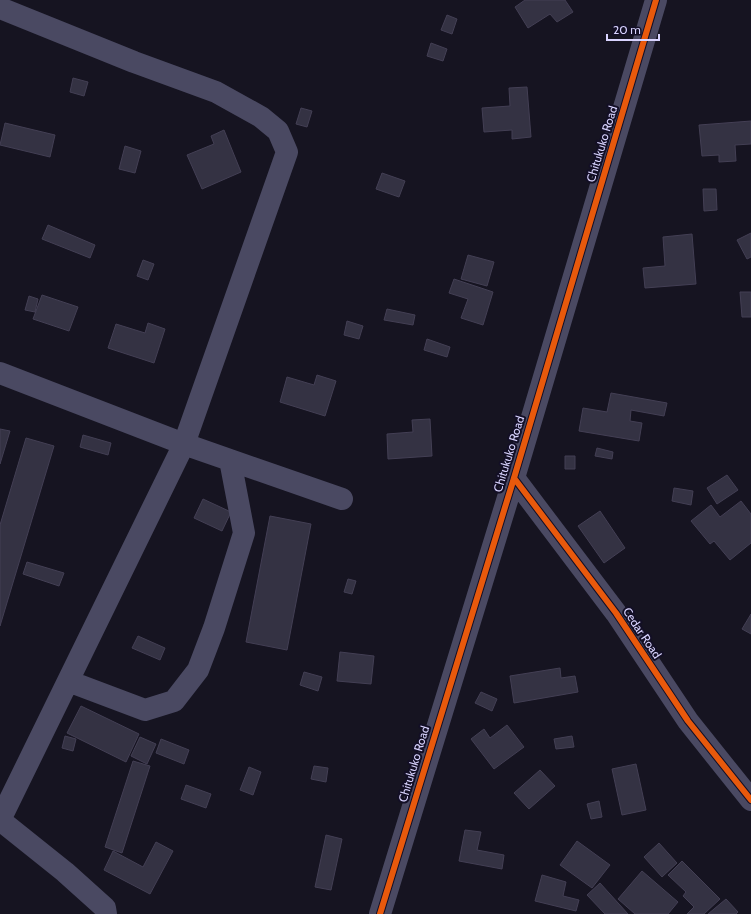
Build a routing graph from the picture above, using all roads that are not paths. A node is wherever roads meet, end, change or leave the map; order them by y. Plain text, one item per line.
1 (656, 0) edge
2 (0, 8) edge
3 (0, 373) edge
4 (184, 444) junction
5 (230, 460) junction
6 (514, 478) junction
7 (342, 499) dead end
8 (68, 681) junction
9 (751, 800) edge
10 (106, 914) edge
11 (380, 914) edge

1 - 6 street, Chitukuko Road
2 - 4 street
3 - 4 street
4 - 5 street
4 - 8 street
5 - 7 street
5 - 8 street
6 - 9 street, Cedar Road
6 - 11 street, Chitukuko Road
8 - 10 street

